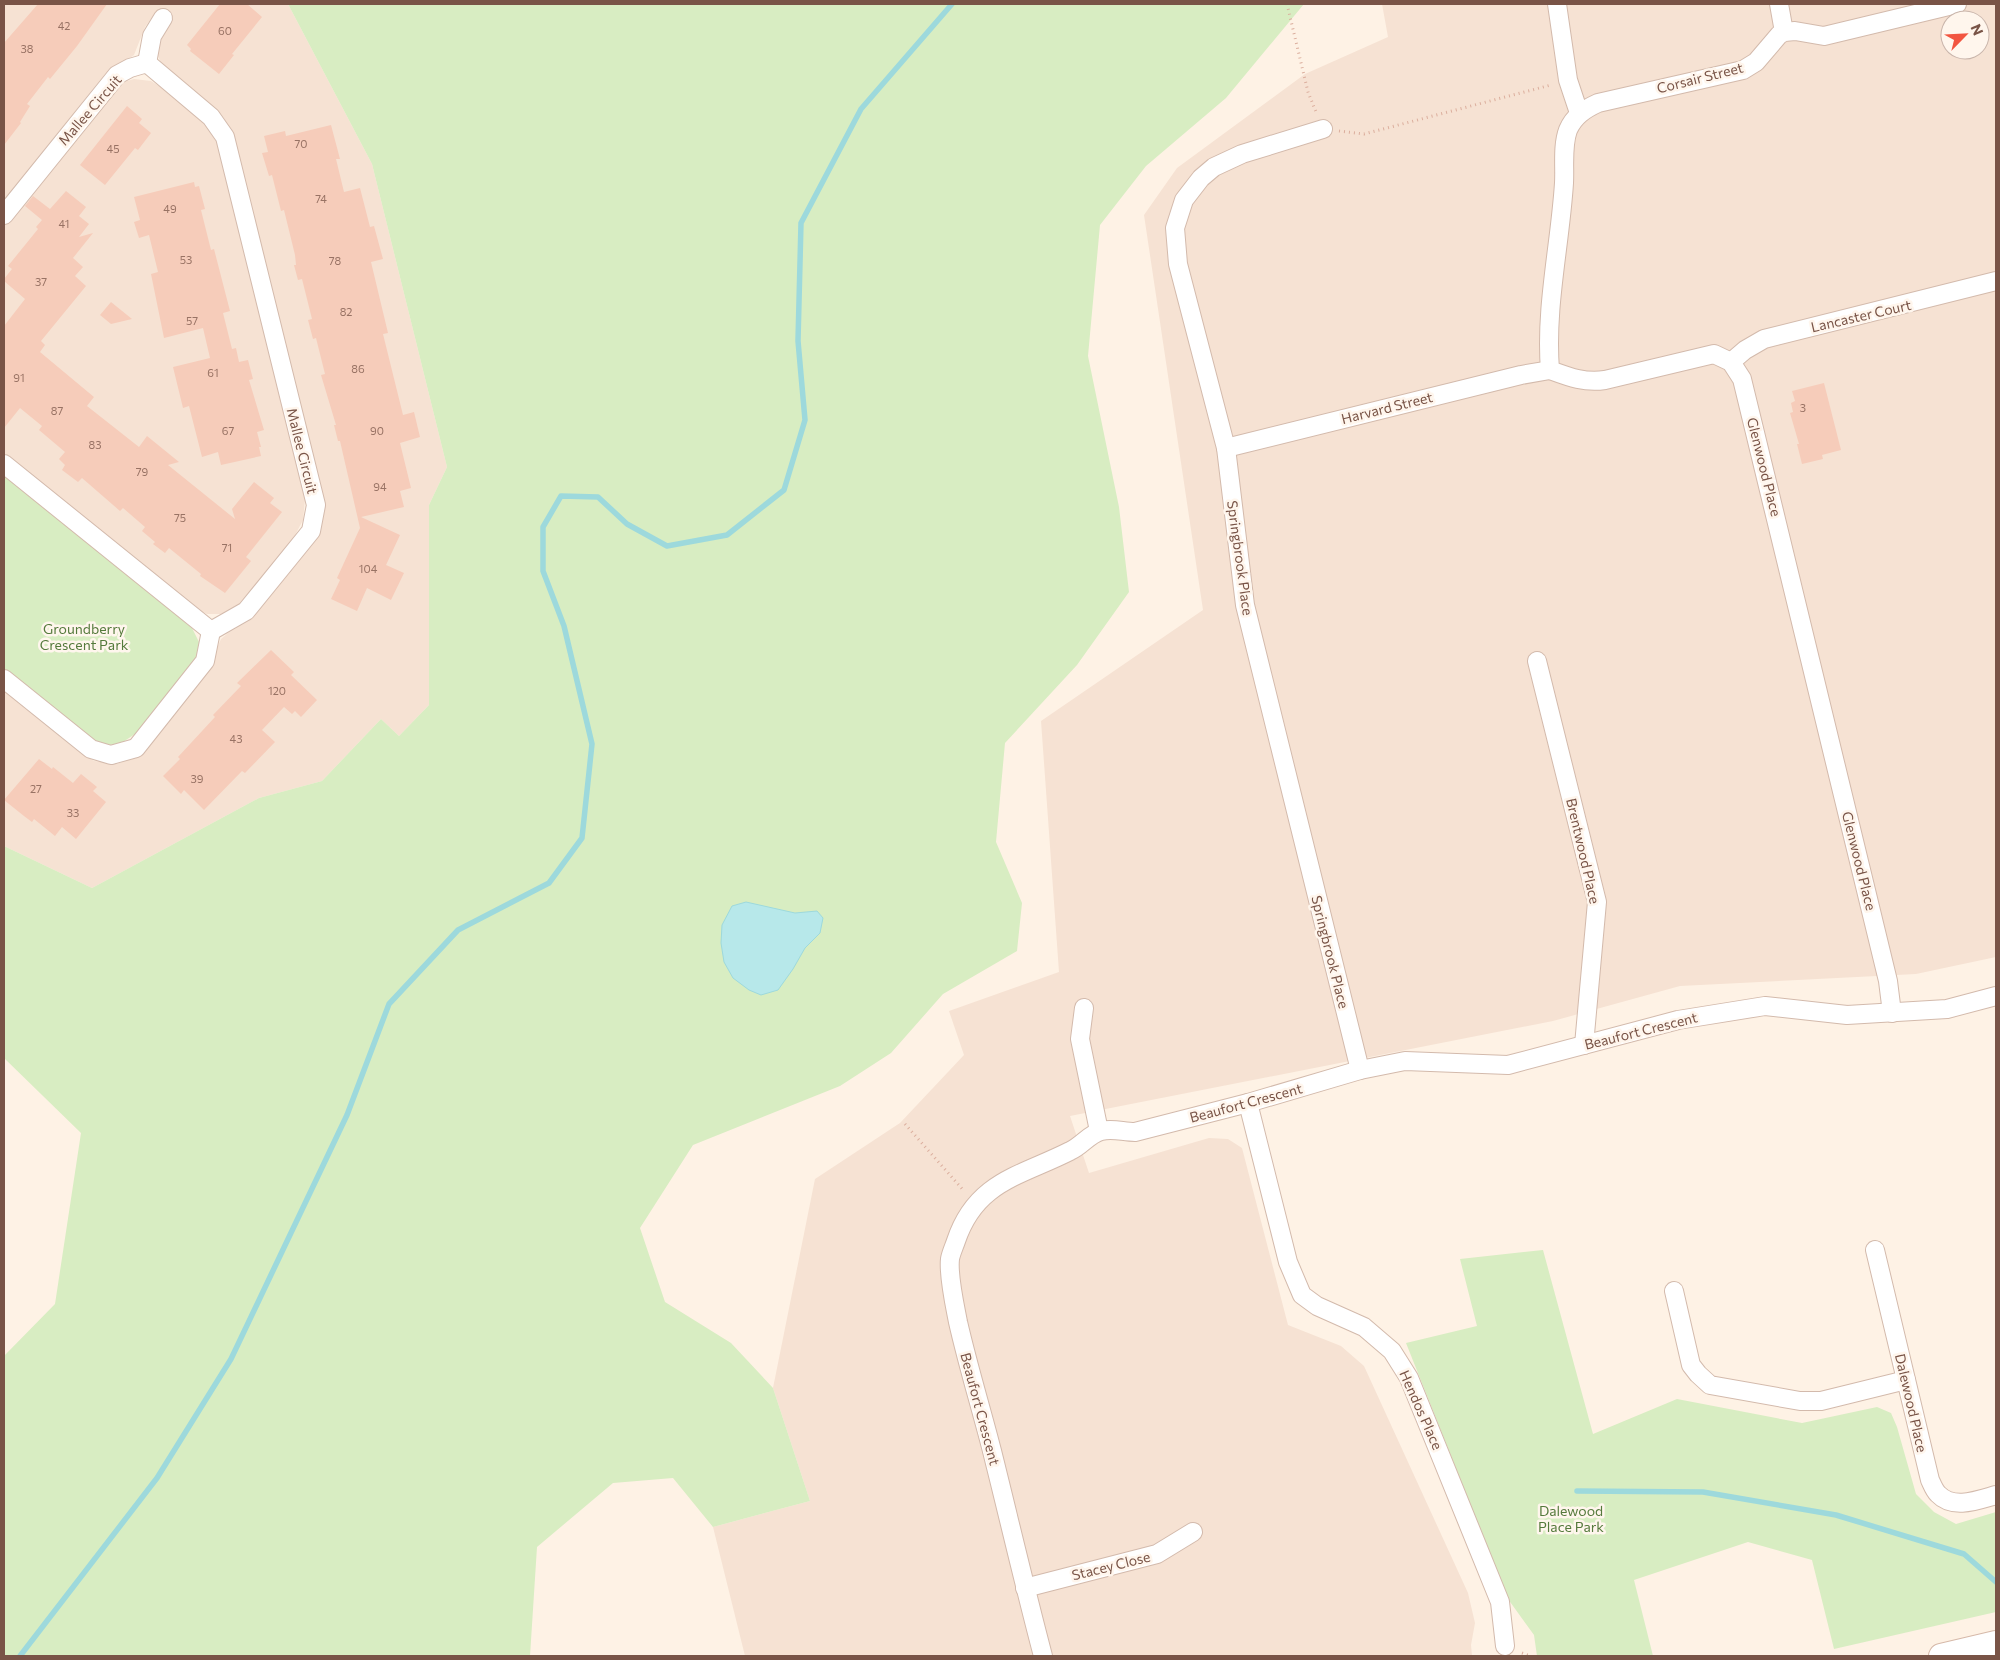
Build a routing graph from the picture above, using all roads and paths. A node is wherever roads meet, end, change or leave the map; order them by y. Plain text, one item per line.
1 (1287, 4) edge
2 (1557, 4) edge
3 (1779, 4) edge
4 (1957, 4) edge
5 (163, 18) dead end
6 (1784, 32) junction
7 (147, 63) junction
8 (1568, 80) junction
9 (1579, 113) junction
10 (1323, 128) junction
11 (4, 215) edge
12 (1996, 281) edge
13 (1731, 362) junction
14 (1550, 370) junction
15 (1226, 448) junction
16 (4, 464) edge
17 (211, 631) junction
18 (1537, 660) dead end
19 (4, 679) edge
20 (1996, 996) edge
21 (1084, 1008) dead end
22 (1892, 1013) junction
23 (1584, 1045) junction
24 (1360, 1070) junction
25 (1248, 1103) junction
26 (905, 1124) dead end
27 (1099, 1131) junction
28 (964, 1191) dead end
29 (1875, 1250) dead end
30 (1674, 1291) dead end
31 (1906, 1380) junction
32 (1996, 1495) edge
33 (1193, 1532) dead end
34 (1025, 1588) junction
35 (1996, 1643) edge
36 (1505, 1646) dead end
37 (1043, 1656) edge
38 (1941, 1656) edge

1 - 10 path
2 - 8 street
3 - 6 street
4 - 6 street
5 - 7 street
6 - 9 street, Corsair Street
7 - 11 street, Mallee Circuit
7 - 17 street, Mallee Circuit
8 - 9 street
8 - 10 path
9 - 14 street
10 - 15 street, Springbrook Place
12 - 13 street, Lancaster Court
13 - 14 street
13 - 22 street, Glenwood Place
14 - 15 street, Harvard Street
15 - 24 street, Springbrook Place
16 - 17 street
17 - 19 street
18 - 23 street, Brentwood Place
20 - 22 street, Beaufort Crescent
21 - 27 street
22 - 23 street, Beaufort Crescent
23 - 24 street, Beaufort Crescent
24 - 25 street, Beaufort Crescent
25 - 27 street, Beaufort Crescent
25 - 36 street, Hendos Place
26 - 28 path
27 - 34 street, Beaufort Crescent
29 - 31 street, Dalewood Place
30 - 31 street
31 - 32 street, Dalewood Place
33 - 34 street, Stacey Close
34 - 37 street, Beaufort Crescent
35 - 38 street

